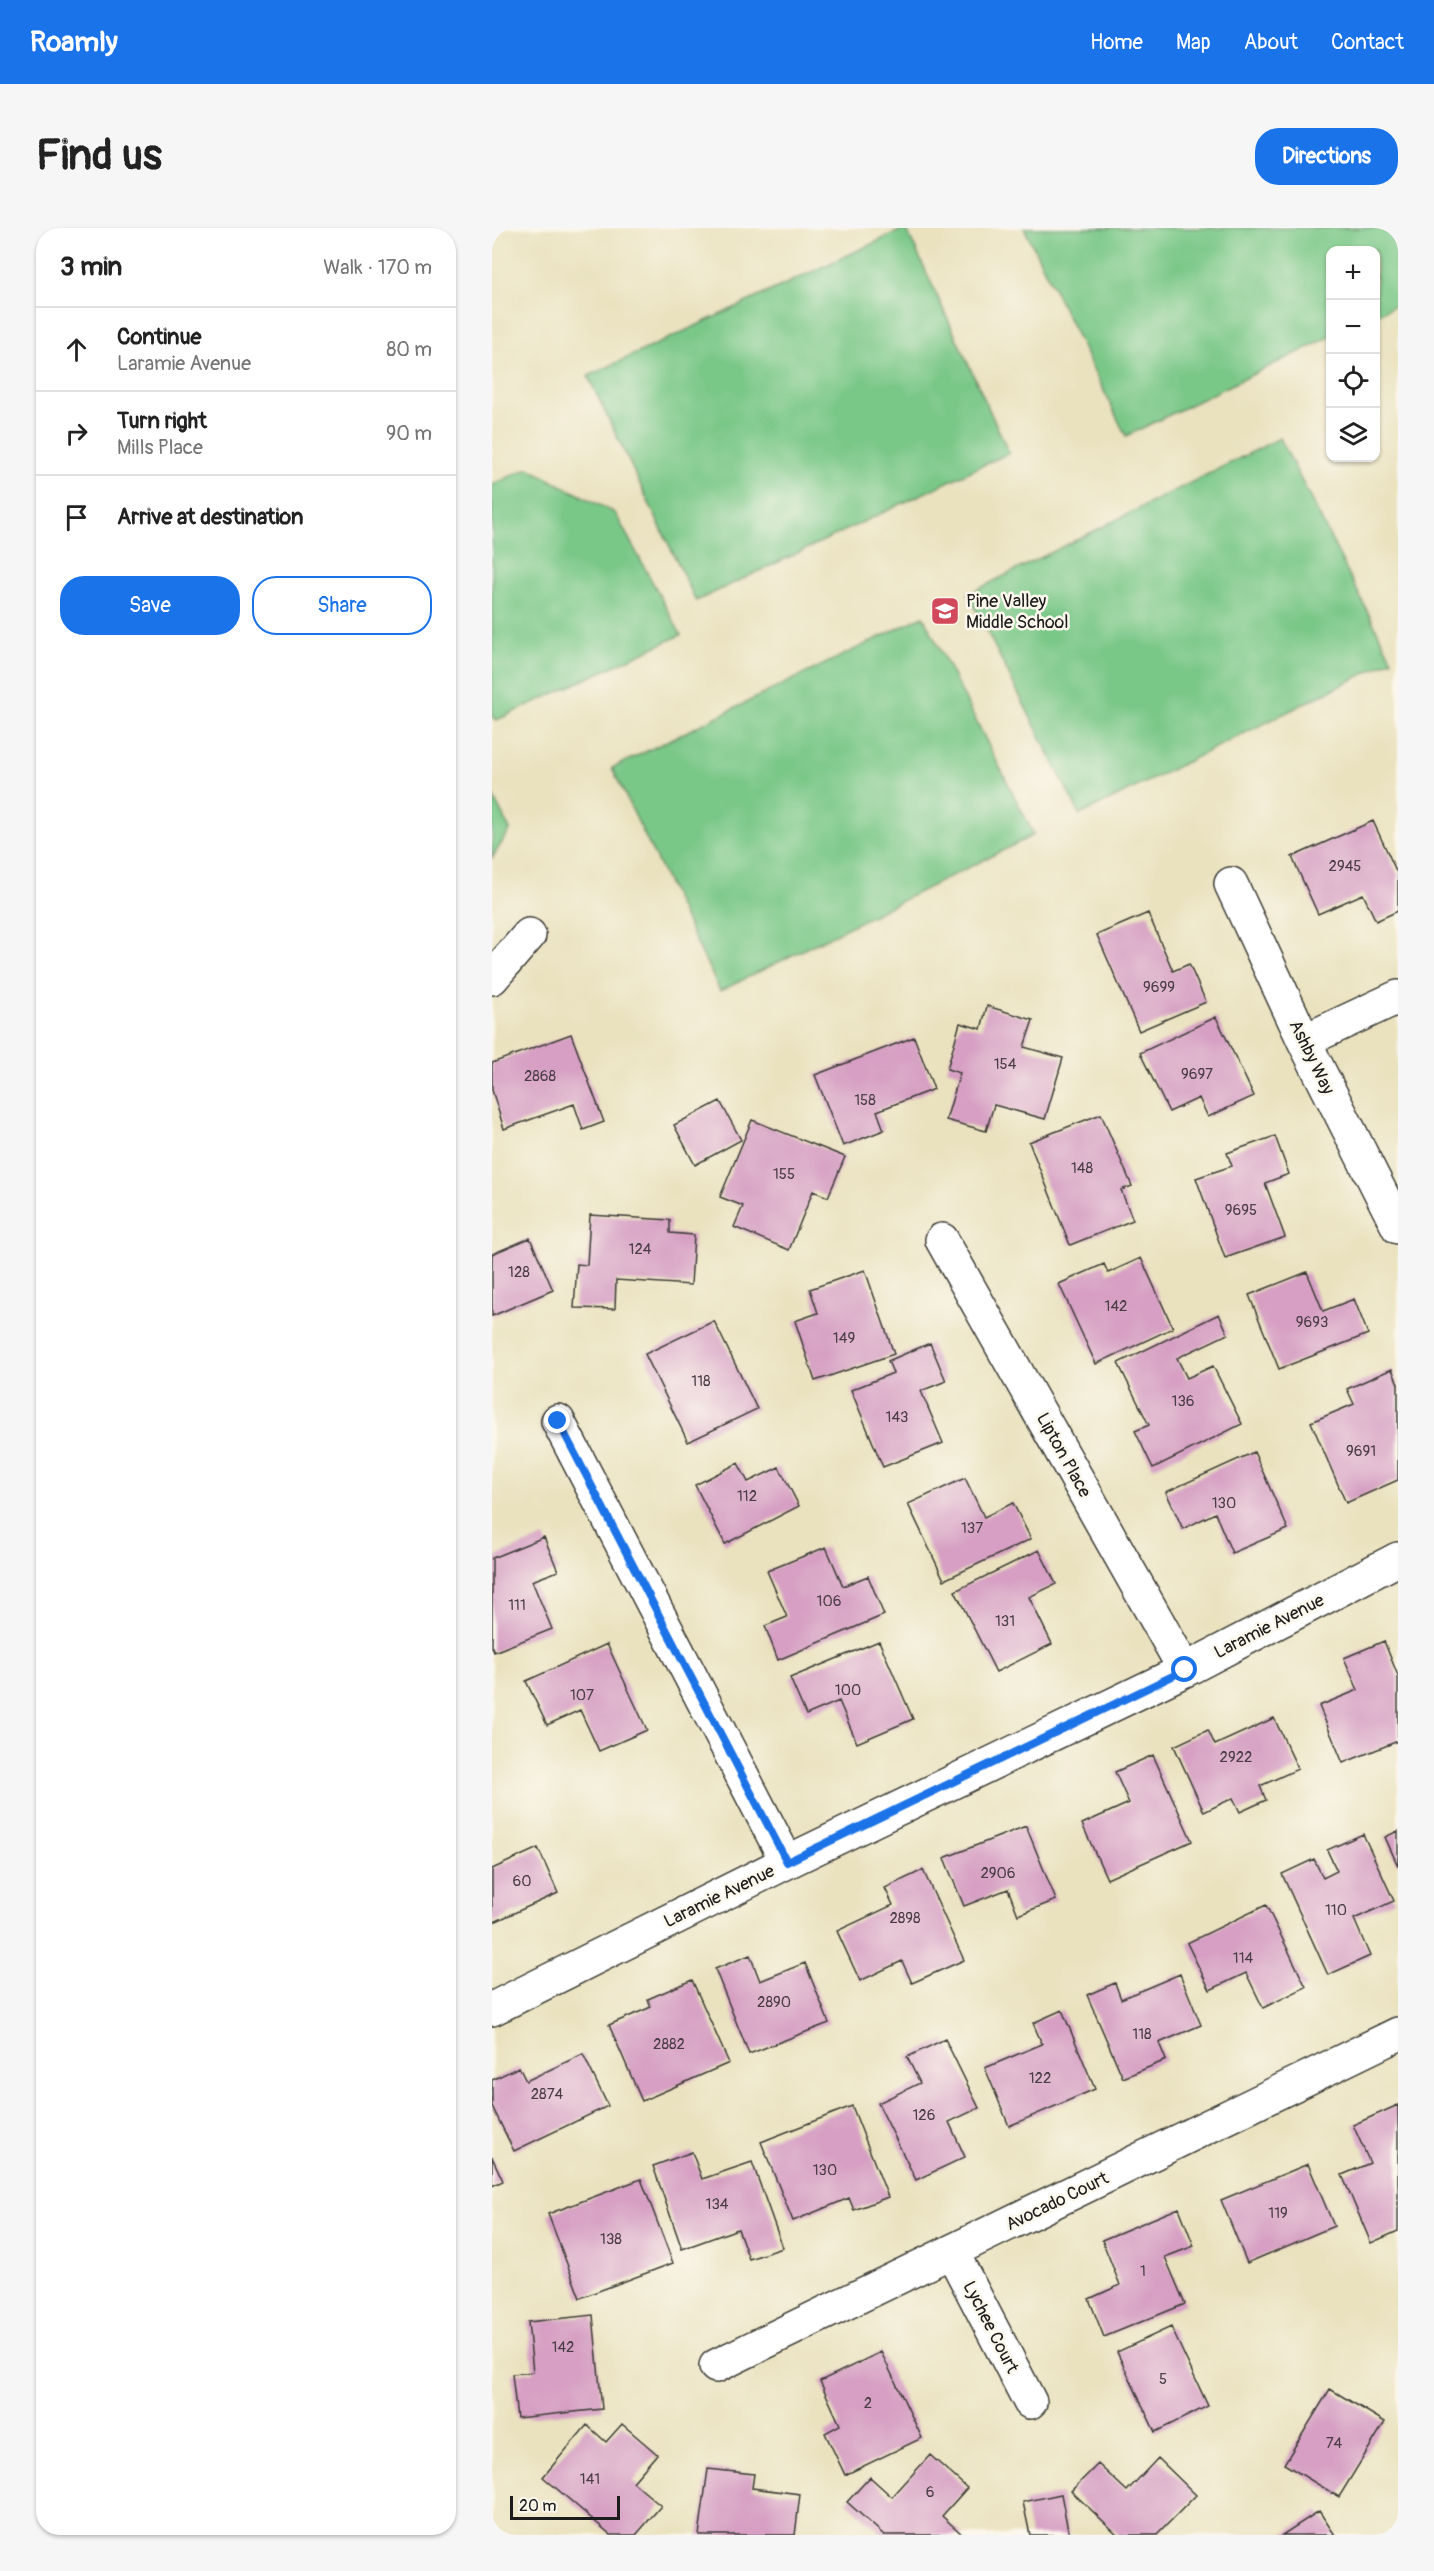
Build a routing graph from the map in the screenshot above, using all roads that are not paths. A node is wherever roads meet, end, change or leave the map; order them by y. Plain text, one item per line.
1 (1232, 884) dead end
2 (529, 935) dead end
3 (492, 978) edge
4 (1398, 997) edge
5 (1304, 1041) junction
6 (1398, 1227) edge
7 (942, 1240) dead end
8 (558, 1421) dead end
9 (1398, 1559) edge
10 (1185, 1670) junction
11 (787, 1862) junction
12 (492, 2009) edge
13 (1398, 2034) edge
14 (952, 2252) junction
15 (716, 2366) dead end
16 (1030, 2402) dead end

1 - 5 street, Ashby Way
2 - 3 street
4 - 5 street
5 - 6 street, Ashby Way
7 - 10 street, Lipton Place
8 - 11 street
9 - 10 street, Laramie Avenue
10 - 11 street, Laramie Avenue
11 - 12 street, Laramie Avenue
13 - 14 street, Avocado Court
14 - 15 street, Avocado Court
14 - 16 street, Lychee Court

